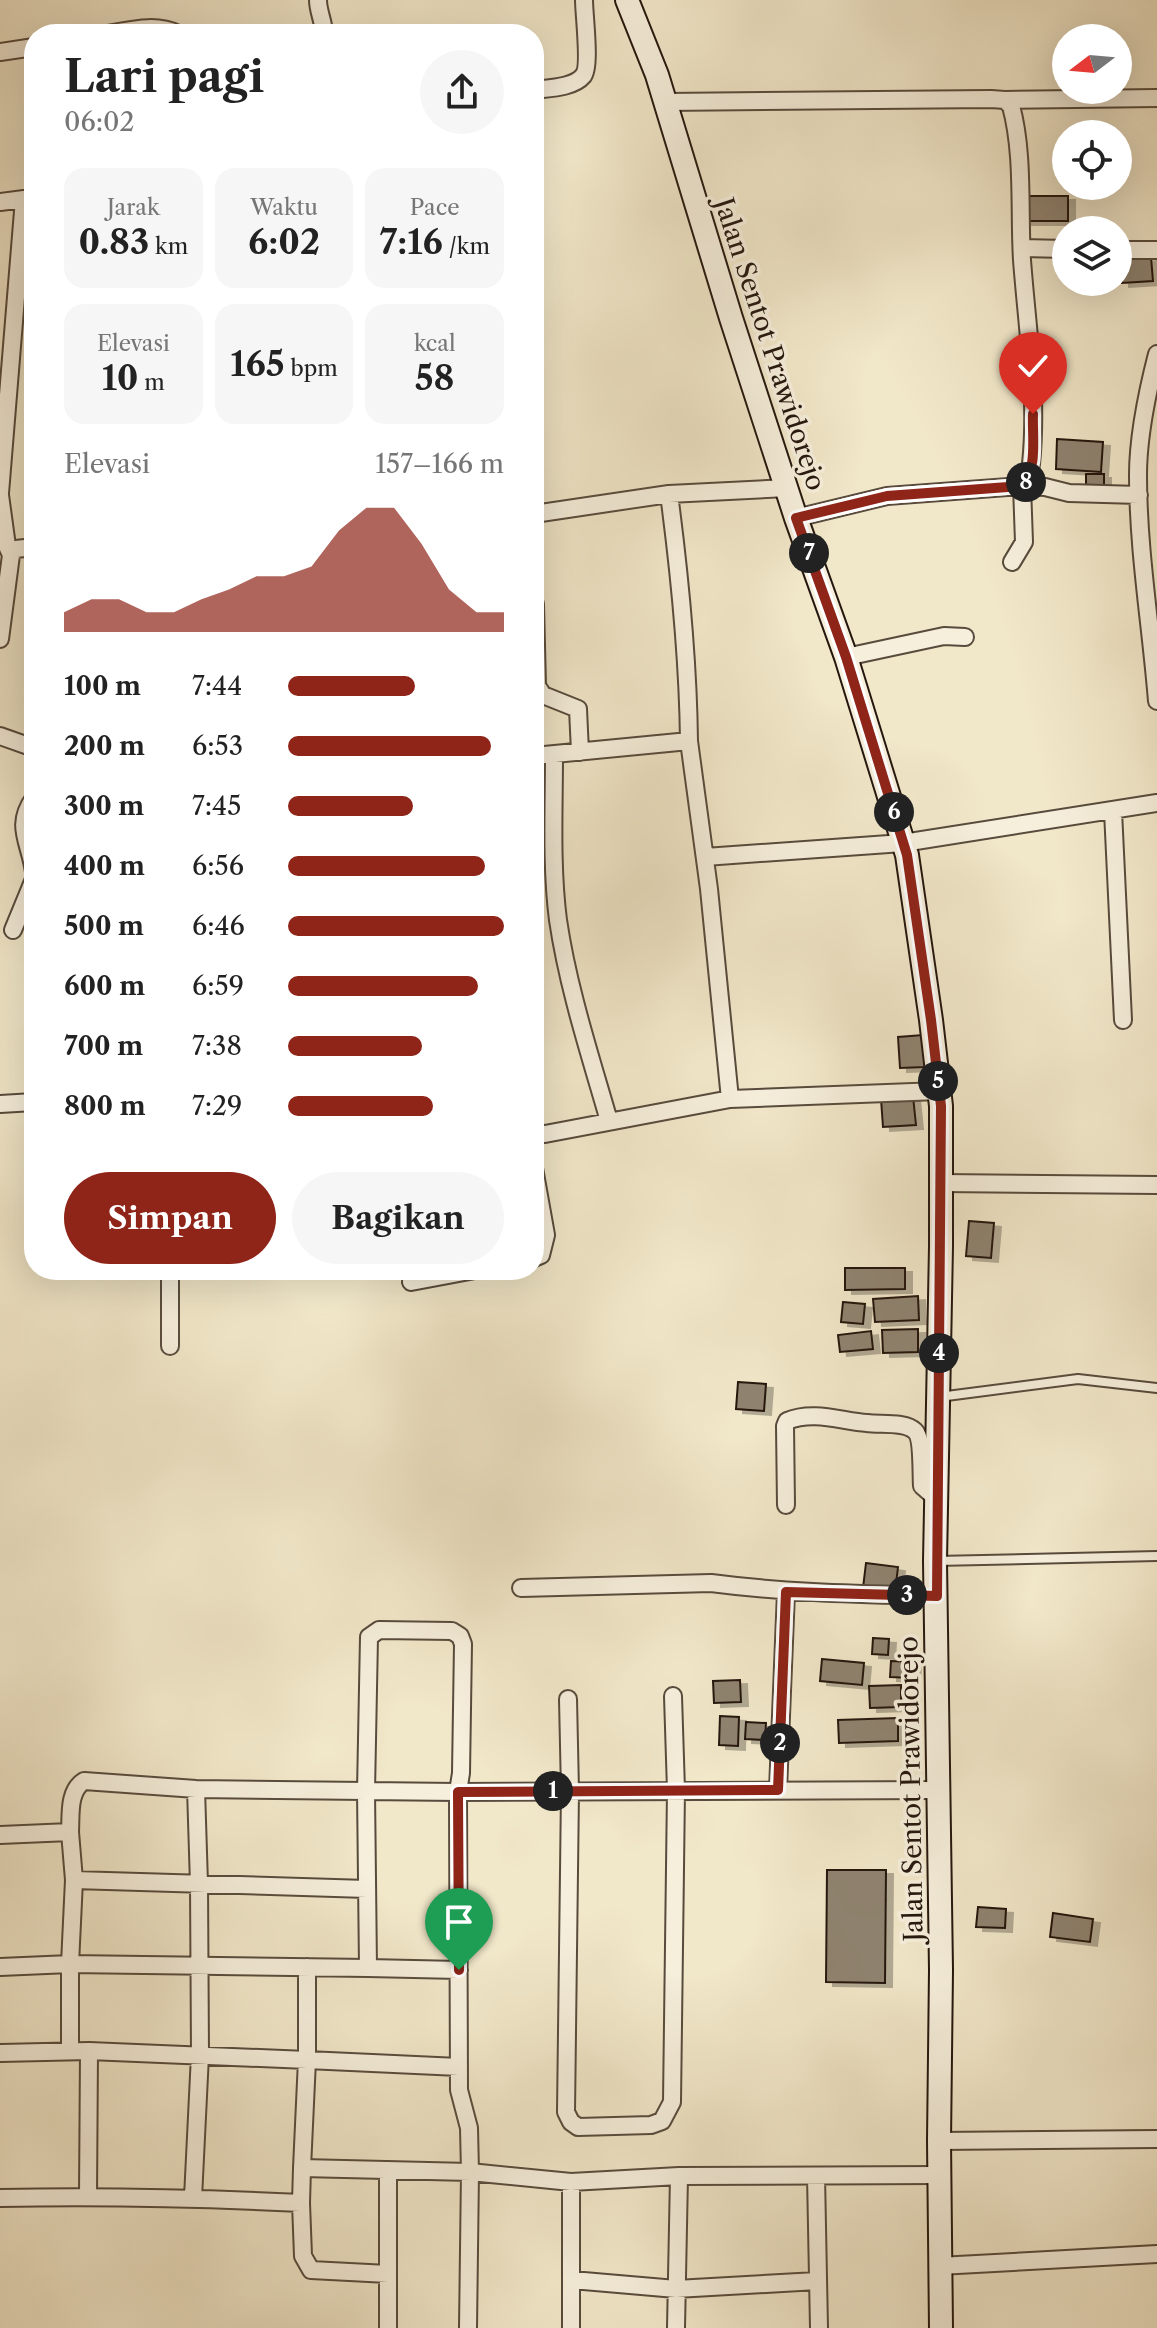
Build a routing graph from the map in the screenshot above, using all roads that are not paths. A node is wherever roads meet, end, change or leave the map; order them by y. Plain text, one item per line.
1 (318, 0) edge
2 (584, 0) edge
3 (627, 0) edge
4 (324, 24) edge
5 (24, 48) edge
6 (0, 52) edge
7 (544, 88) edge
8 (1157, 98) edge
9 (1005, 100) junction
10 (665, 102) junction
11 (24, 199) edge
12 (0, 202) edge
13 (1022, 248) junction
14 (1052, 249) edge
15 (1132, 250) edge
16 (1157, 250) edge
17 (24, 277) edge
18 (1157, 354) edge
19 (1022, 486) junction
20 (787, 488) junction
21 (0, 494) edge
22 (669, 494) junction
23 (1139, 495) junction
24 (544, 513) edge
25 (796, 518) junction
26 (24, 548) edge
27 (11, 555) junction
28 (1012, 562) dead end
29 (965, 637) dead end
30 (0, 639) edge
31 (846, 657) junction
32 (544, 695) edge
33 (1157, 701) edge
34 (0, 736) edge
35 (689, 741) junction
36 (24, 744) edge
37 (580, 752) junction
38 (554, 755) junction
39 (544, 756) edge
40 (1157, 803) edge
41 (1113, 811) junction
42 (903, 843) junction
43 (705, 857) junction
44 (24, 903) edge
45 (13, 930) dead end
46 (1123, 1020) dead end
47 (939, 1091) junction
48 (730, 1099) junction
49 (24, 1103) edge
50 (0, 1104) edge
51 (609, 1121) junction
52 (544, 1134) edge
53 (941, 1183) junction
54 (1157, 1185) edge
55 (170, 1280) edge
56 (422, 1280) edge
57 (411, 1282) dead end
58 (170, 1346) dead end
59 (1157, 1388) edge
60 (938, 1397) junction
61 (937, 1499) junction
62 (786, 1505) dead end
63 (1157, 1556) edge
64 (935, 1561) junction
65 (521, 1588) dead end
66 (786, 1592) junction
67 (937, 1596) junction
68 (673, 1696) dead end
69 (568, 1699) dead end
70 (196, 1789) junction
71 (676, 1790) junction
72 (778, 1790) junction
73 (939, 1790) junction
74 (366, 1791) junction
75 (570, 1791) junction
76 (458, 1792) junction
77 (70, 1832) junction
78 (0, 1835) edge
79 (74, 1880) junction
80 (199, 1884) junction
81 (367, 1889) junction
82 (70, 1964) junction
83 (200, 1965) junction
84 (0, 1967) edge
85 (307, 1967) junction
86 (368, 1968) junction
87 (459, 1970) junction
88 (70, 2051) junction
89 (89, 2051) junction
90 (0, 2053) edge
91 (200, 2055) junction
92 (307, 2060) junction
93 (459, 2067) junction
94 (1156, 2139) edge
95 (939, 2141) junction
96 (302, 2168) junction
97 (388, 2170) junction
98 (470, 2172) junction
99 (939, 2175) junction
100 (679, 2176) junction
101 (816, 2176) junction
102 (571, 2182) junction
103 (88, 2196) junction
104 (0, 2198) edge
105 (193, 2198) junction
106 (301, 2203) junction
107 (1157, 2254) edge
108 (939, 2266) junction
109 (388, 2274) junction
110 (572, 2280) junction
111 (817, 2281) junction
112 (676, 2289) junction
113 (388, 2328) edge
114 (468, 2328) edge
115 (571, 2328) edge
116 (676, 2328) edge
117 (819, 2328) edge
118 (941, 2328) edge

1 - 4 street
2 - 7 street
3 - 10 main road, Jalan Sentot Prawidorejo
5 - 6 street
8 - 9 street
9 - 10 street
9 - 13 street
10 - 20 main road, Jalan Sentot Prawidorejo
11 - 12 street
13 - 14 street
13 - 19 street
15 - 16 street
17 - 21 street
18 - 23 street
19 - 23 street
19 - 25 street
19 - 28 street
20 - 22 street
20 - 25 main road, Jalan Sentot Prawidorejo
21 - 27 street
22 - 24 street
22 - 35 street
23 - 33 street
25 - 31 main road, Jalan Sentot Prawidorejo
26 - 27 street
27 - 30 street
29 - 31 street
31 - 42 main road, Jalan Sentot Prawidorejo
32 - 37 street
34 - 36 street
35 - 37 street
35 - 43 street
37 - 38 street
38 - 39 street
38 - 51 street
40 - 41 street
41 - 42 street
41 - 46 street
42 - 43 street
42 - 47 main road, Jalan Sentot Prawidorejo
43 - 48 street
44 - 45 street
47 - 48 street
47 - 53 main road, Jalan Sentot Prawidorejo
48 - 51 street
49 - 50 street
51 - 52 street
53 - 54 street
53 - 60 main road, Jalan Sentot Prawidorejo
55 - 58 street
56 - 57 street
59 - 60 lane
60 - 61 main road, Jalan Sentot Prawidorejo
61 - 62 street
61 - 64 main road, Jalan Sentot Prawidorejo
63 - 64 lane
64 - 67 main road, Jalan Sentot Prawidorejo
65 - 66 street
66 - 67 street
66 - 72 street
67 - 73 main road, Jalan Sentot Prawidorejo
68 - 71 street
69 - 75 street
70 - 74 street
70 - 77 street
70 - 80 street
71 - 72 street
71 - 75 street
71 - 75 street
72 - 73 street
73 - 95 main road, Jalan Sentot Prawidorejo
74 - 76 street
74 - 76 street
74 - 81 street
75 - 76 street
76 - 87 street
77 - 78 street
77 - 79 street
79 - 80 street
79 - 82 street
80 - 81 street
80 - 83 street
81 - 86 street
82 - 83 street
82 - 84 street
82 - 88 street
83 - 85 street
83 - 91 street
85 - 86 street
85 - 92 street
86 - 87 street
87 - 93 street
88 - 89 street
88 - 90 street
89 - 91 street
89 - 103 street
91 - 92 street
91 - 105 street
92 - 93 street
92 - 96 street
93 - 98 street
94 - 95 street
95 - 99 main road, Jalan Sentot Prawidorejo
96 - 97 street
96 - 106 street
97 - 98 street
97 - 109 street
98 - 102 street
98 - 114 street
99 - 101 street
99 - 108 main road, Jalan Sentot Prawidorejo
100 - 101 street
100 - 102 street
100 - 112 street
101 - 111 street
102 - 110 street
103 - 104 street
103 - 105 street
105 - 106 street
106 - 109 street
107 - 108 street
108 - 118 main road, Jalan Sentot Prawidorejo
109 - 113 street
110 - 112 street
110 - 115 street
111 - 112 street
111 - 117 street
112 - 116 street

